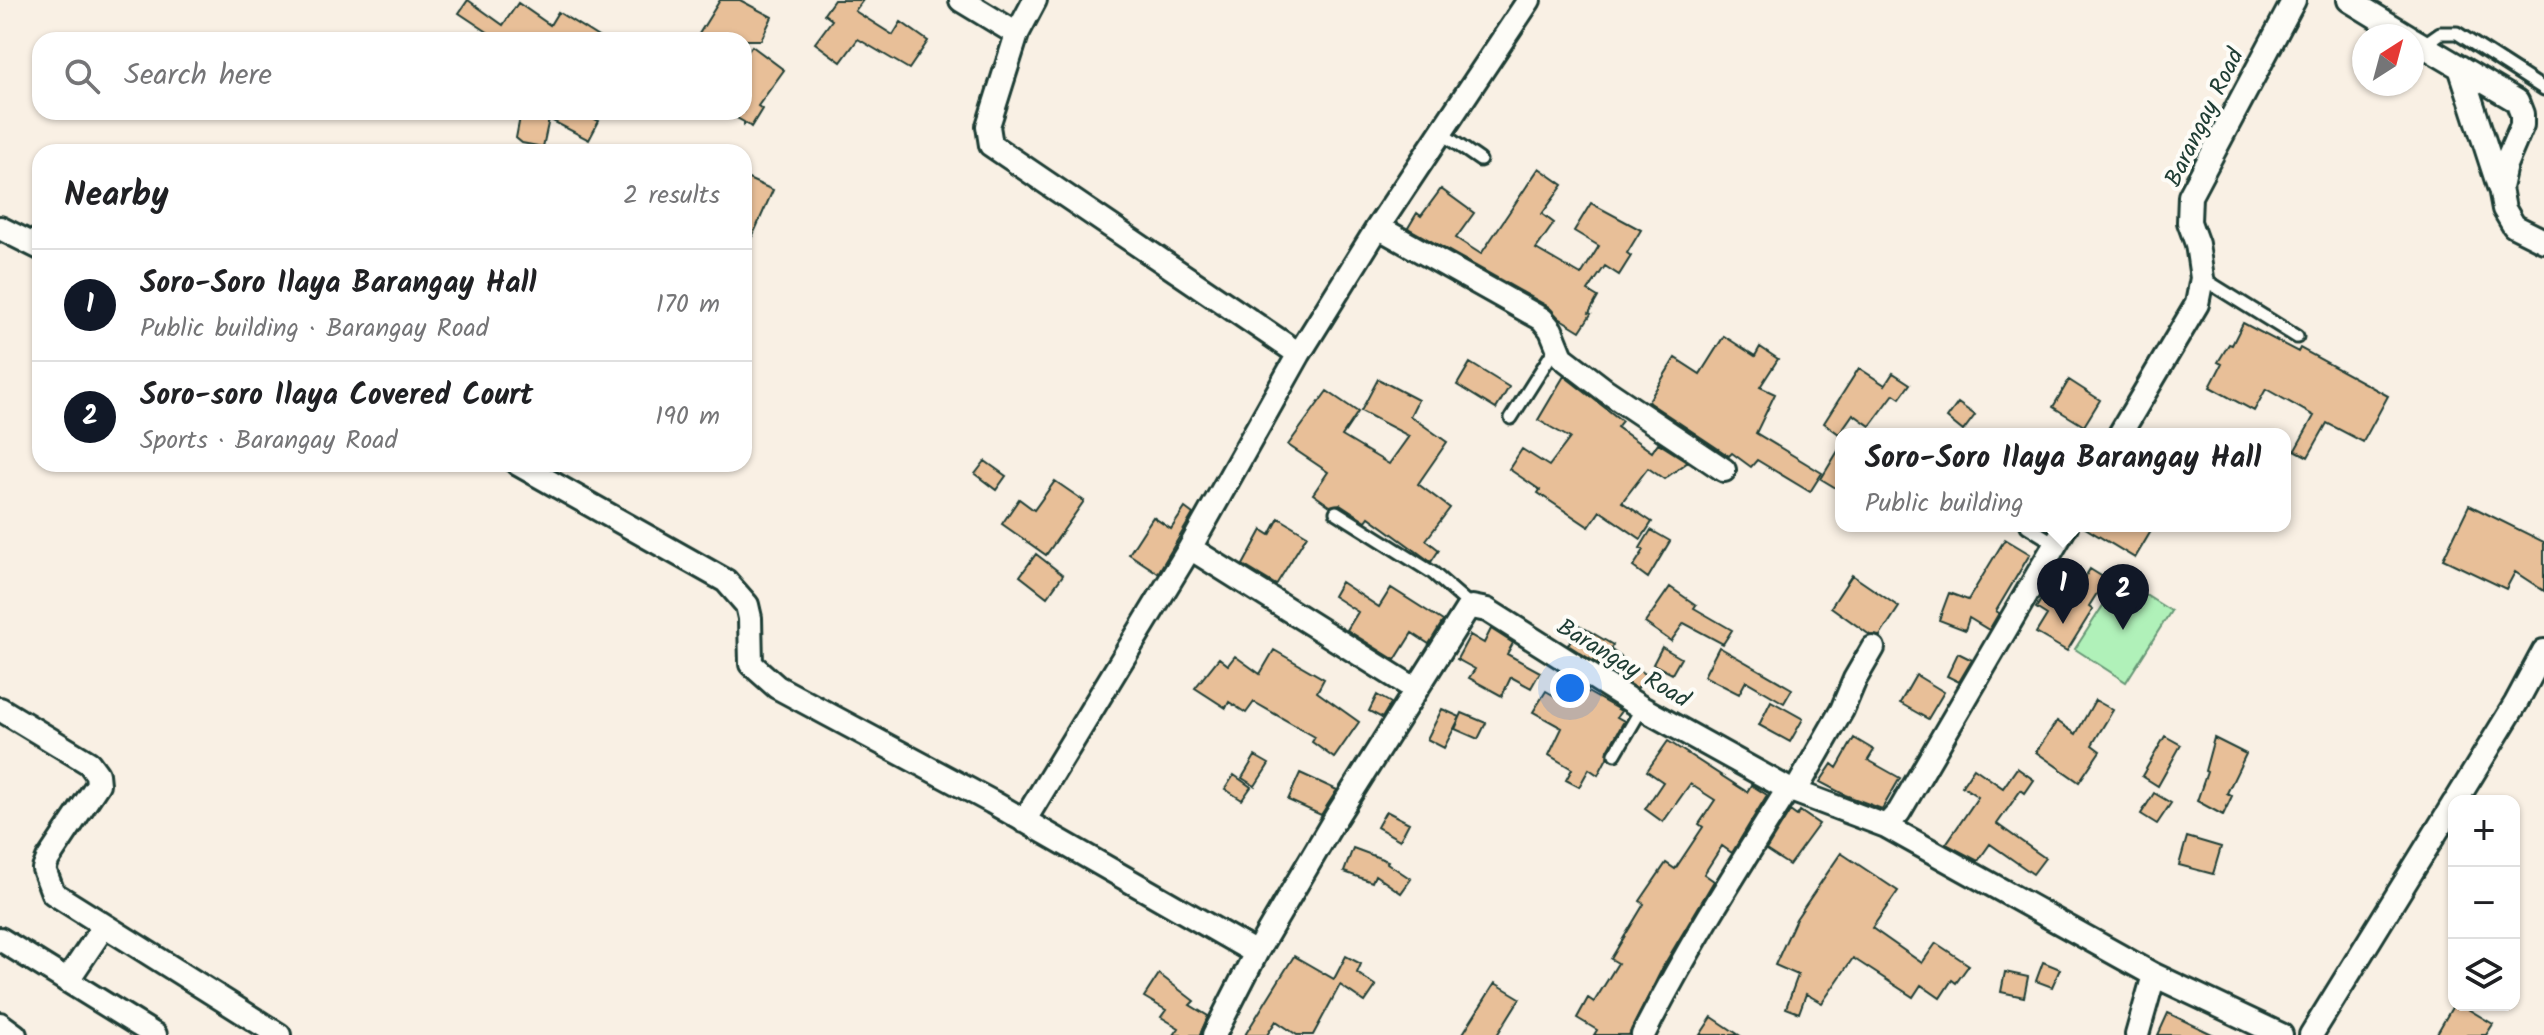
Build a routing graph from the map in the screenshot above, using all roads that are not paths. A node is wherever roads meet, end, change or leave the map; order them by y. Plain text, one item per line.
1 (961, 0) edge
2 (1035, 0) edge
3 (1529, 0) edge
4 (2294, 0) edge
5 (2349, 0) edge
6 (2388, 24) edge
7 (1017, 34) junction
8 (2424, 37) edge
9 (2424, 46) edge
10 (2460, 67) junction
11 (2544, 89) edge
12 (1441, 133) junction
13 (1480, 160) dead end
14 (2500, 188) junction
15 (1378, 227) junction
16 (0, 228) edge
17 (2544, 241) edge
18 (32, 244) edge
19 (2202, 278) junction
20 (2297, 337) dead end
21 (1556, 347) junction
22 (1299, 354) junction
23 (1511, 418) dead end
24 (2124, 428) edge
25 (1724, 470) dead end
26 (532, 472) edge
27 (1336, 512) dead end
28 (2061, 535) edge
29 (1190, 548) junction
30 (1472, 607) junction
31 (1873, 648) dead end
32 (2544, 651) edge
33 (1415, 689) junction
34 (1642, 708) junction
35 (0, 710) edge
36 (1615, 754) dead end
37 (1792, 790) junction
38 (2459, 795) edge
39 (2448, 813) edge
40 (1024, 821) junction
41 (1886, 826) junction
42 (104, 926) junction
43 (0, 939) edge
44 (1256, 953) junction
45 (2154, 975) junction
46 (67, 981) junction
47 (0, 1024) edge
48 (15, 1035) edge
49 (155, 1035) edge
50 (279, 1035) edge
51 (1214, 1035) edge
52 (1643, 1035) edge
53 (2137, 1035) edge
54 (2281, 1035) edge
55 (2311, 1035) edge

1 - 7 street
2 - 7 street
3 - 12 street
4 - 19 street, Barangay Road
5 - 6 street
7 - 22 street
8 - 11 lane
9 - 10 street
10 - 14 street
10 - 14 street
12 - 13 lane
12 - 15 street
14 - 17 street
15 - 21 street
15 - 22 street
16 - 18 street
19 - 20 lane
19 - 24 street, Barangay Road
21 - 23 lane
21 - 25 street
22 - 29 street
26 - 40 street
27 - 30 lane
28 - 41 street
29 - 33 street
29 - 40 street
30 - 33 street
30 - 34 street, Barangay Road
31 - 37 street
32 - 38 street
33 - 44 street
34 - 36 lane
34 - 37 street, Barangay Road
35 - 42 street
37 - 41 street, Barangay Road
37 - 52 street
39 - 55 street
40 - 44 street
41 - 45 street, Barangay Road
42 - 46 street
42 - 50 street
43 - 46 street
44 - 51 street
45 - 53 street
45 - 54 street, Barangay Road
46 - 49 street
47 - 48 street

